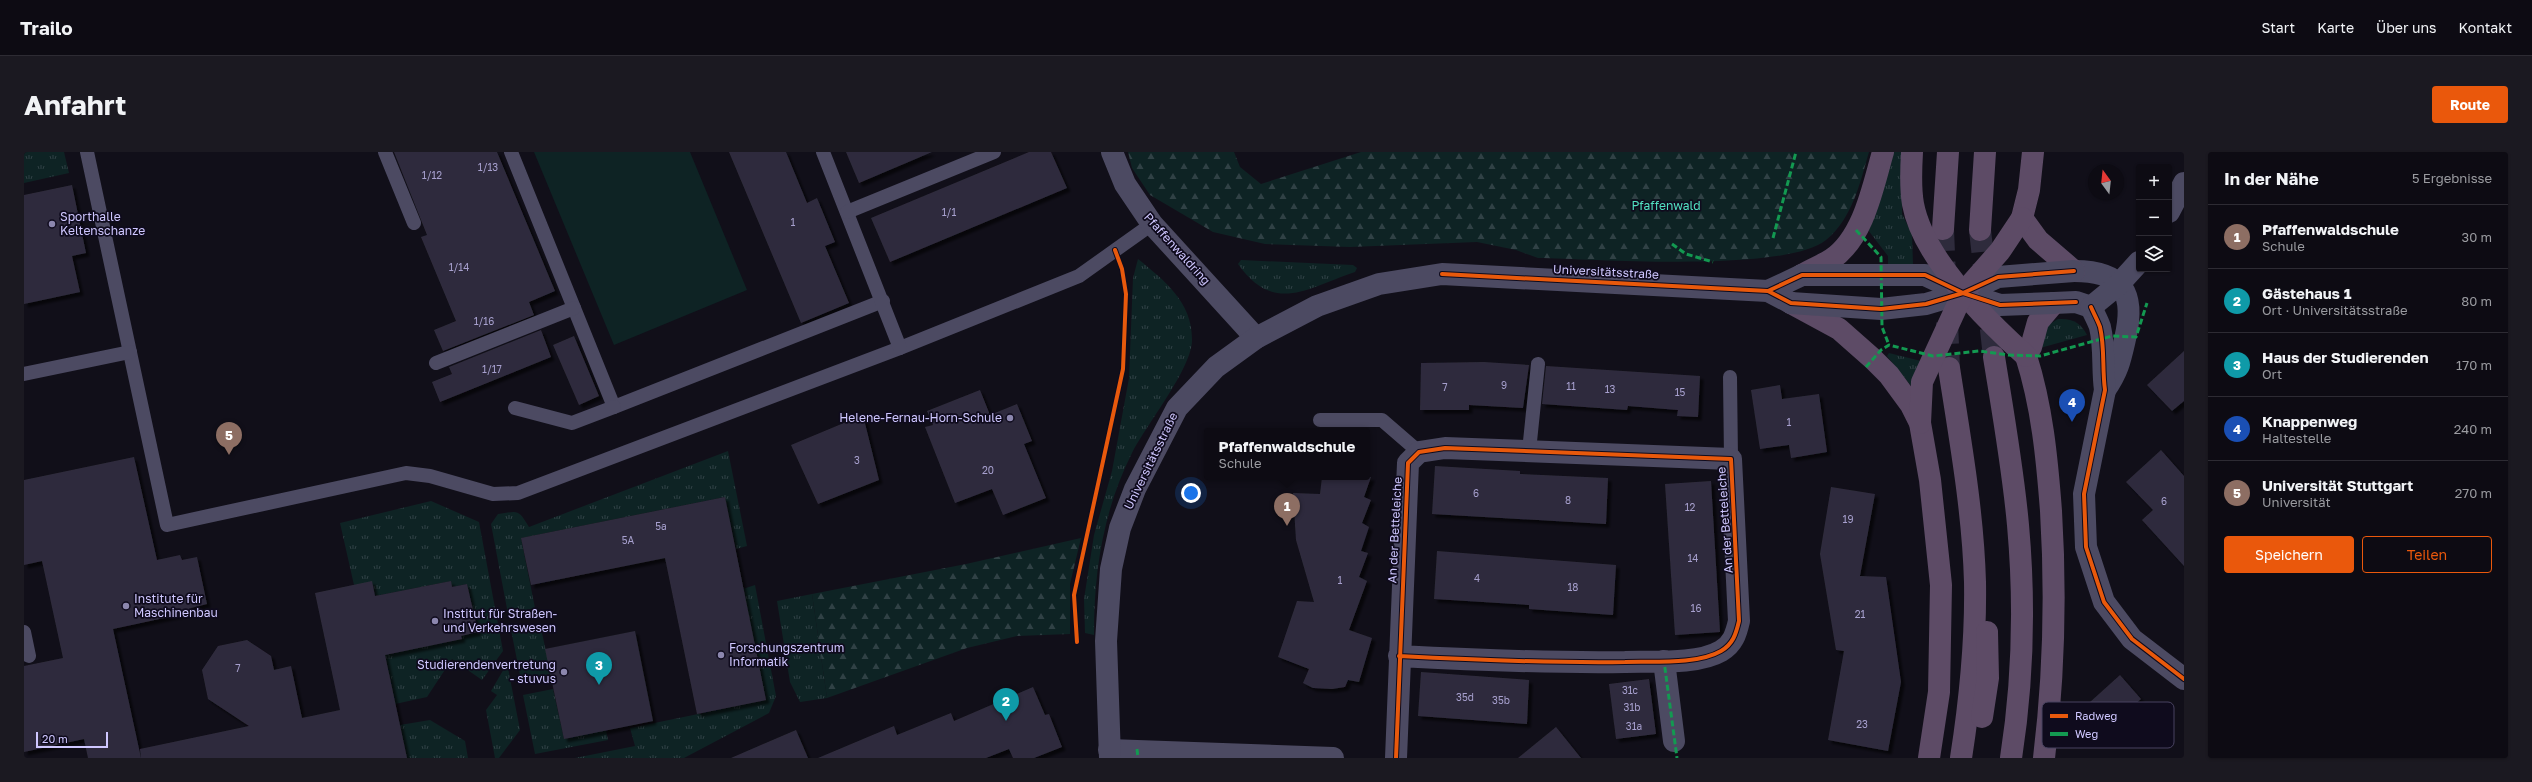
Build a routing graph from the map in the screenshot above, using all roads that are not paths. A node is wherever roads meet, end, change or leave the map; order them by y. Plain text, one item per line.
1 (87, 152) edge
2 (385, 152) edge
3 (511, 152) edge
4 (823, 152) edge
5 (994, 152) edge
6 (1112, 152) edge
7 (1883, 152) edge
8 (1912, 152) edge
9 (1948, 152) edge
10 (1985, 152) edge
11 (2033, 152) edge
12 (2184, 183) edge
13 (2172, 206) edge
14 (847, 212) junction
15 (2022, 218) junction
16 (414, 223) dead end
17 (1152, 224) junction
18 (1943, 229) tunnel mouth
19 (1980, 230) tunnel mouth
20 (2136, 265) edge
21 (2074, 271) junction
22 (1802, 275) junction
23 (2119, 284) junction
24 (1768, 291) junction
25 (1963, 293) junction
26 (883, 301) junction
27 (1791, 303) junction
28 (2054, 303) junction
29 (2084, 305) junction
30 (574, 308) junction
31 (1256, 338) junction
32 (900, 348) junction
33 (130, 352) junction
34 (2026, 356) junction
35 (1994, 357) tunnel mouth
36 (436, 363) dead end
37 (1538, 364) dead end
38 (1949, 368) tunnel mouth
39 (24, 374) edge
40 (1730, 376) dead end
41 (2105, 390) junction
42 (614, 407) junction
43 (515, 408) dead end
44 (1320, 420) dead end
45 (1920, 423) junction
46 (1529, 451) junction
47 (1419, 452) junction
48 (1731, 459) junction
49 (1970, 517) junction
50 (24, 632) edge
51 (29, 656) dead end
52 (1399, 656) junction
53 (1664, 661) junction
54 (2184, 679) edge
55 (2050, 702) edge
56 (1674, 741) dead end
57 (2045, 748) edge
58 (1110, 754) edge
59 (1333, 758) edge
60 (1396, 758) edge
61 (1928, 758) edge
62 (1961, 758) edge
63 (1975, 758) edge
64 (2011, 758) edge
65 (2044, 758) edge

1 - 33 lane
2 - 16 lane
3 - 30 lane
4 - 14 lane
5 - 14 lane
6 - 17 street, Pfaffenwaldring
7 - 22 highway
8 - 25 highway, bridge
9 - 18 highway
10 - 19 highway
11 - 15 highway
12 - 13 street
14 - 26 lane
15 - 21 highway
15 - 25 highway, bridge
17 - 31 street, Pfaffenwaldring
17 - 32 lane
20 - 23 street
21 - 23 street, Universitätsstraße
21 - 25 street, Universitätsstraße, bridge
22 - 24 street, Universitätsstraße
22 - 25 street, Universitätsstraße, bridge
23 - 29 street
23 - 41 street
24 - 27 street, Universitätsstraße
24 - 31 street, Universitätsstraße
25 - 27 street, Universitätsstraße, bridge
25 - 28 street, Universitätsstraße, bridge
25 - 34 highway, bridge
25 - 45 highway, bridge
26 - 32 lane
26 - 42 lane
27 - 45 highway, bridge
28 - 29 street, Universitätsstraße
28 - 34 highway
29 - 41 street
30 - 36 lane
30 - 42 lane
31 - 58 street, Universitätsstraße
32 - 33 lane
33 - 39 lane
34 - 55 highway
35 - 64 highway
37 - 46 lane
38 - 49 highway
40 - 48 lane
41 - 54 street
42 - 43 lane
44 - 47 lane
45 - 61 highway
46 - 47 street, An der Betteleiche
46 - 48 street, An der Betteleiche
47 - 52 street, An der Betteleiche
48 - 53 street, An der Betteleiche
49 - 62 highway
49 - 63 highway
50 - 51 lane
52 - 53 street, An der Betteleiche
52 - 60 street, An der Betteleiche
53 - 56 street
57 - 65 highway
58 - 59 street

